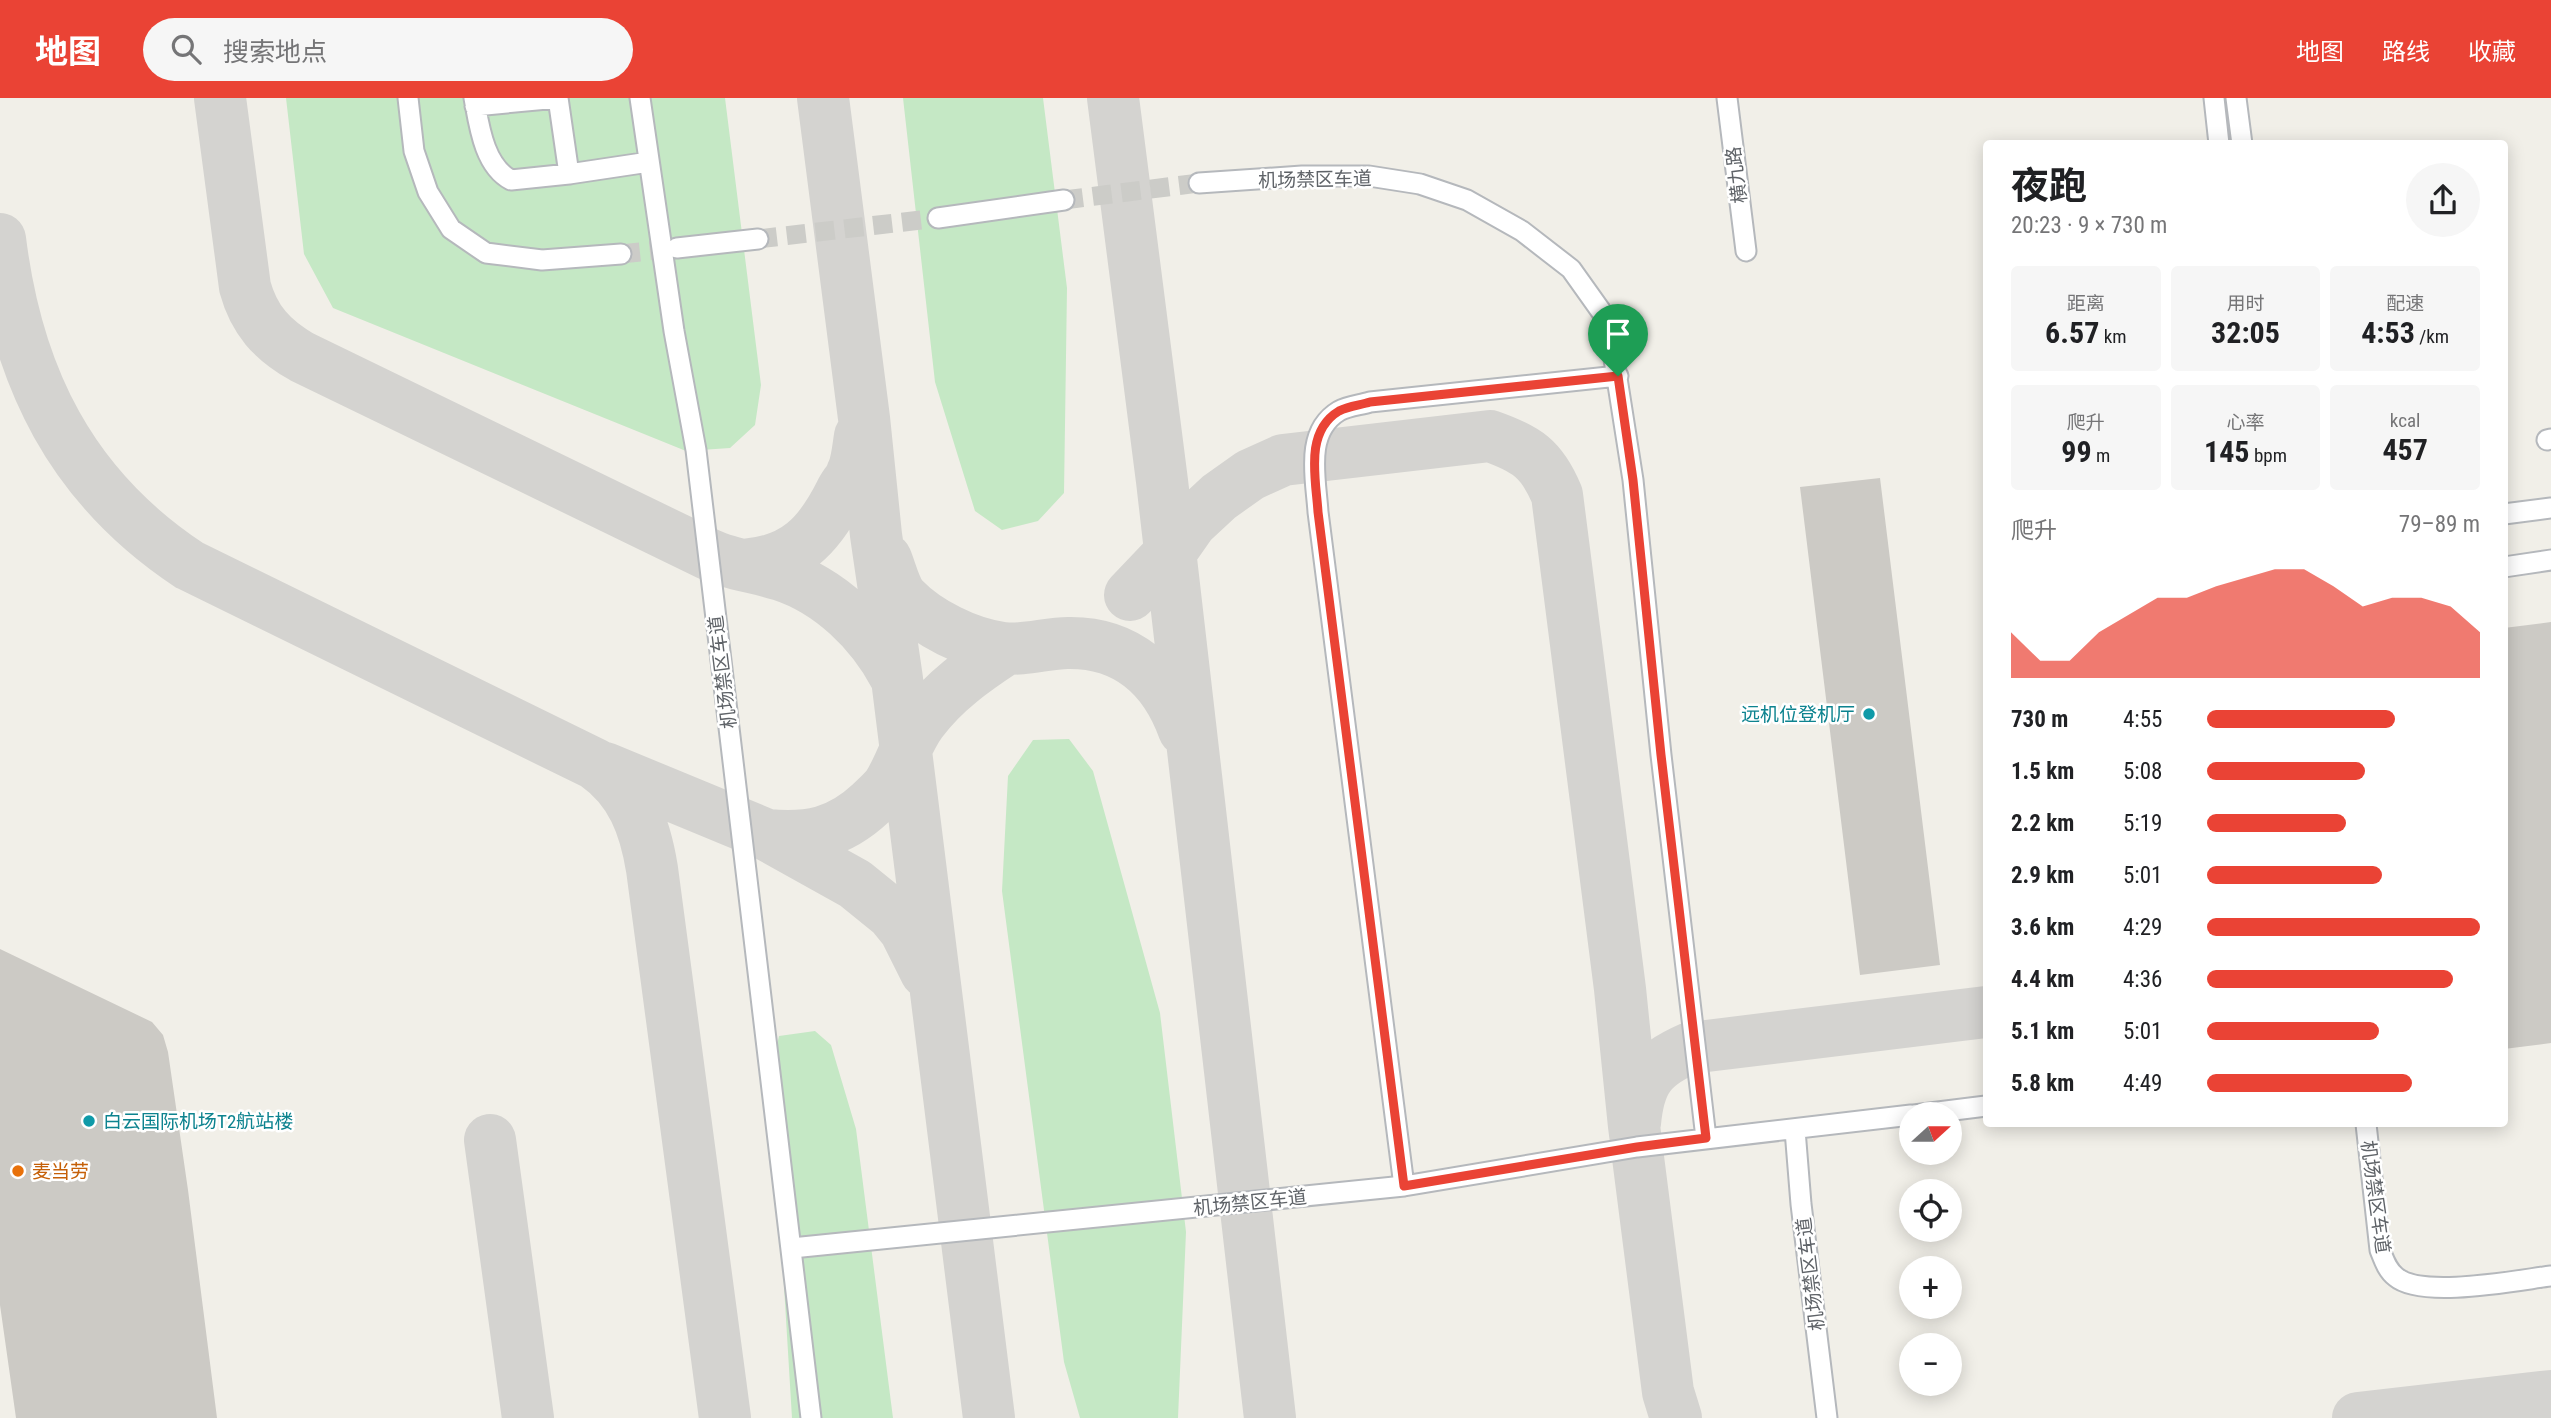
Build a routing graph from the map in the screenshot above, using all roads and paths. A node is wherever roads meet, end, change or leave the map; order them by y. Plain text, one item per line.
1 (408, 98) edge
2 (558, 98) edge
3 (640, 98) edge
4 (1727, 98) edge
5 (2214, 98) edge
6 (2236, 98) edge
7 (475, 102) edge
8 (2219, 140) edge
9 (2241, 140) edge
10 (649, 162) junction
11 (569, 174) junction
12 (1199, 183) tunnel mouth
13 (1065, 200) tunnel mouth
14 (938, 218) tunnel mouth
15 (758, 239) tunnel mouth
16 (677, 248) tunnel mouth
17 (1746, 251) dead end
18 (621, 254) tunnel mouth
19 (1618, 376) junction
20 (2551, 508) edge
21 (2508, 513) edge
22 (2551, 561) edge
23 (2508, 566) edge
24 (1983, 1105) edge
25 (1962, 1108) edge
26 (1899, 1117) edge
27 (2366, 1127) edge
28 (1795, 1130) junction
29 (1706, 1138) junction
30 (1404, 1186) junction
31 (792, 1248) junction
32 (2551, 1276) edge
33 (811, 1418) edge
34 (1827, 1418) edge

1 - 18 street
2 - 7 street
2 - 11 street
3 - 10 street, 机场禁区车道
4 - 17 street, 横九路
5 - 8 street
6 - 9 street
7 - 11 street
10 - 11 street
10 - 31 street, 机场禁区车道
12 - 19 street, 机场禁区车道
13 - 14 street
15 - 16 street
19 - 29 street, 机场禁区车道
19 - 30 street
20 - 21 street
22 - 23 street
24 - 25 street, 机场禁区车道
26 - 28 street, 机场禁区车道
27 - 32 street, 机场禁区车道
28 - 29 street, 机场禁区车道
28 - 34 street, 机场禁区车道
29 - 30 street, 机场禁区车道
30 - 31 street, 机场禁区车道
31 - 33 street, 机场禁区车道

